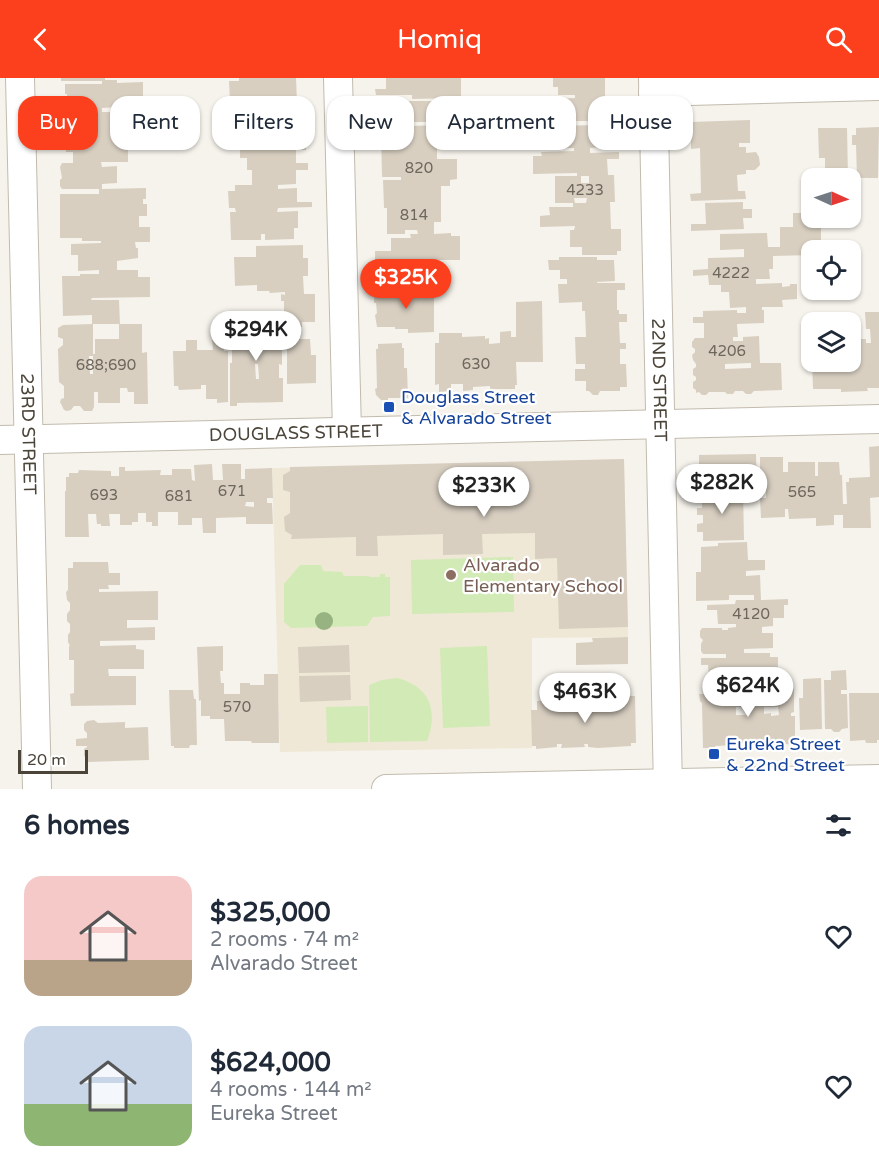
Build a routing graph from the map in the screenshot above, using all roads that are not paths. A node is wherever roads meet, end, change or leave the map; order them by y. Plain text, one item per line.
1 (20, 78) edge
2 (338, 78) edge
3 (653, 85) edge
4 (879, 86) edge
5 (879, 419) edge
6 (660, 424) junction
7 (347, 431) junction
8 (29, 439) junction
9 (0, 440) edge
10 (879, 779) edge
11 (668, 787) edge
12 (37, 789) edge
13 (386, 789) edge

1 - 8 street, 23RD STREET
2 - 7 street
3 - 4 street
3 - 6 street, 22ND STREET
5 - 6 street, DOUGLASS STREET
6 - 7 street, DOUGLASS STREET
6 - 11 street, 22ND STREET
7 - 8 street, DOUGLASS STREET
8 - 9 street, DOUGLASS STREET
8 - 12 street, 23RD STREET
10 - 11 street
11 - 13 street

